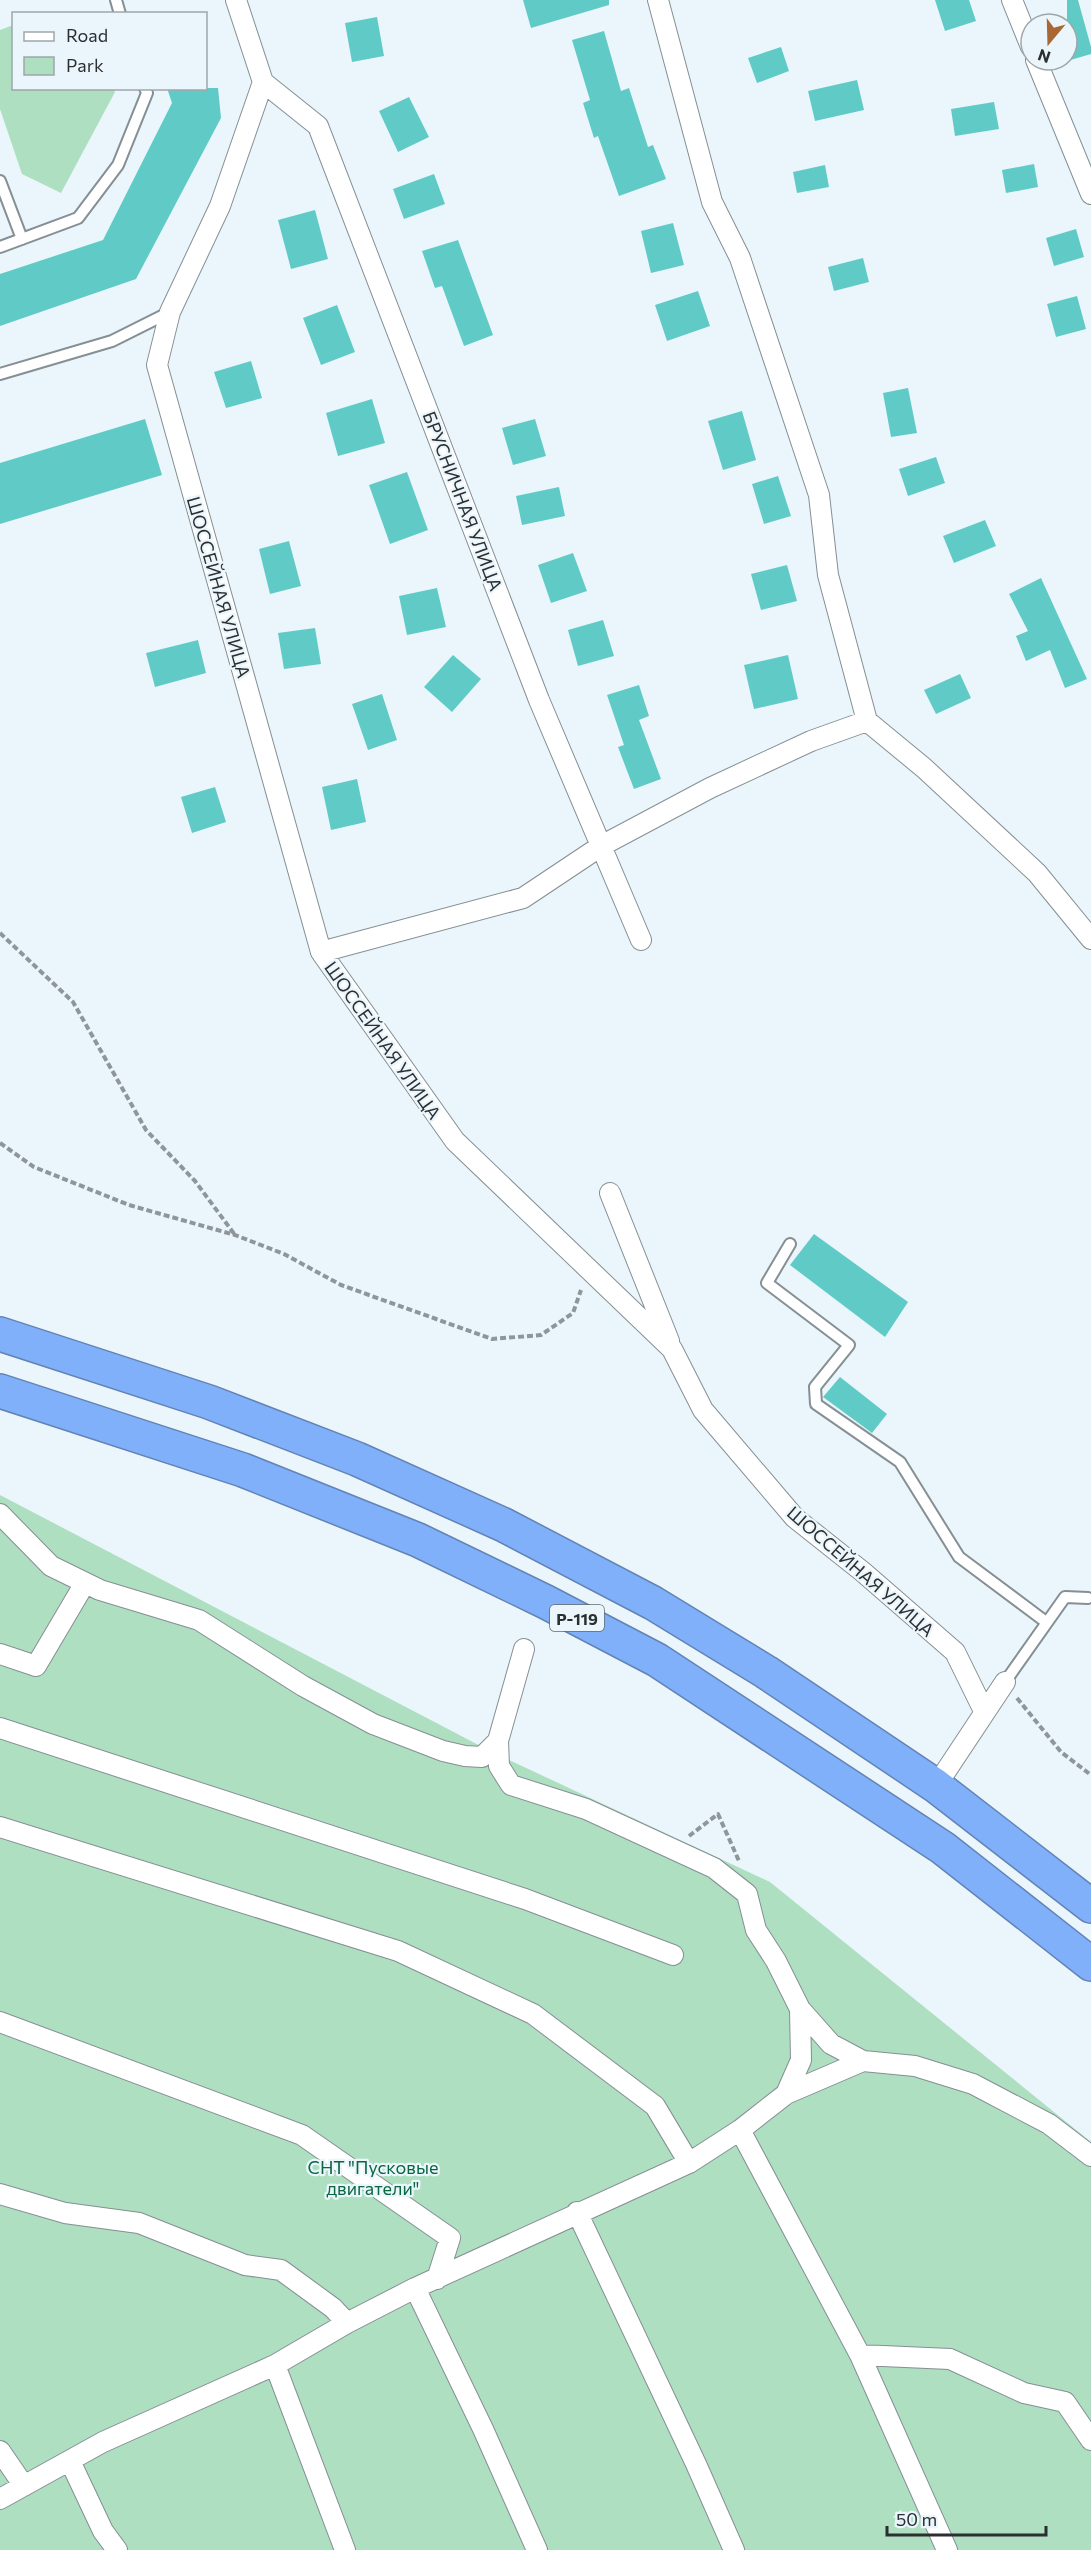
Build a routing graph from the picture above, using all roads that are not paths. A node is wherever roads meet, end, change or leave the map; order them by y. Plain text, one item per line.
1 (236, 0) edge
2 (658, 0) edge
3 (1012, 0) edge
4 (1019, 17) edge
5 (1041, 72) edge
6 (262, 82) junction
7 (146, 90) edge
8 (0, 181) edge
9 (1091, 192) edge
10 (22, 239) junction
11 (0, 247) edge
12 (170, 312) junction
13 (0, 374) edge
14 (867, 722) junction
15 (601, 846) junction
16 (1091, 939) edge
17 (641, 940) dead end
18 (321, 952) junction
19 (610, 1193) dead end
20 (790, 1244) dead end
21 (0, 1334) edge
22 (672, 1349) junction
23 (0, 1391) edge
24 (0, 1514) edge
25 (85, 1583) junction
26 (1088, 1598) dead end
27 (1046, 1622) junction
28 (524, 1649) dead end
29 (0, 1654) edge
30 (1005, 1682) joint
31 (984, 1711) junction
32 (0, 1728) edge
33 (498, 1742) junction
34 (936, 1786) junction
35 (0, 1827) edge
36 (1091, 1906) edge
37 (673, 1955) dead end
38 (1091, 1964) edge
39 (800, 2009) junction
40 (0, 2022) edge
41 (863, 2061) junction
42 (786, 2094) junction
43 (740, 2130) junction
44 (1091, 2156) edge
45 (689, 2163) junction
46 (0, 2194) edge
47 (578, 2212) junction
48 (437, 2279) junction
49 (415, 2288) junction
50 (347, 2323) junction
51 (860, 2355) junction
52 (275, 2365) junction
53 (1091, 2440) edge
54 (0, 2451) edge
55 (70, 2461) junction
56 (24, 2486) junction
57 (0, 2499) edge
58 (117, 2550) edge
59 (345, 2550) edge
60 (537, 2550) edge
61 (734, 2550) edge
62 (946, 2550) edge

1 - 6 street
2 - 14 street
3 - 4 street
5 - 9 street
6 - 12 street, ШОССЕЙНАЯ УЛИЦА
6 - 15 street, БРУСНИЧНАЯ УЛИЦА
7 - 10 lane
8 - 10 lane
10 - 11 lane
12 - 13 lane
12 - 18 street, ШОССЕЙНАЯ УЛИЦА
14 - 15 street
14 - 16 street
15 - 17 street, БРУСНИЧНАЯ УЛИЦА
15 - 18 street
18 - 22 street, ШОССЕЙНАЯ УЛИЦА
19 - 22 street
20 - 27 lane
21 - 34 highway, Р-119
22 - 31 street, ШОССЕЙНАЯ УЛИЦА
23 - 38 highway, Р-119
24 - 25 street
25 - 29 street
25 - 33 street
26 - 27 lane
27 - 30 lane
28 - 33 street
30 - 31 street
31 - 34 street
32 - 37 street
33 - 39 street
34 - 36 highway, Р-119
35 - 45 street
39 - 41 street
39 - 42 street
40 - 48 street
41 - 42 street
41 - 44 street
42 - 43 street
43 - 45 street
43 - 51 street
45 - 47 street
46 - 50 street
47 - 48 street
47 - 61 street
48 - 49 street
49 - 50 street
49 - 60 street
50 - 52 street
51 - 53 street
51 - 62 street
52 - 55 street
52 - 59 street
54 - 56 street
55 - 56 street
55 - 58 street
56 - 57 street

